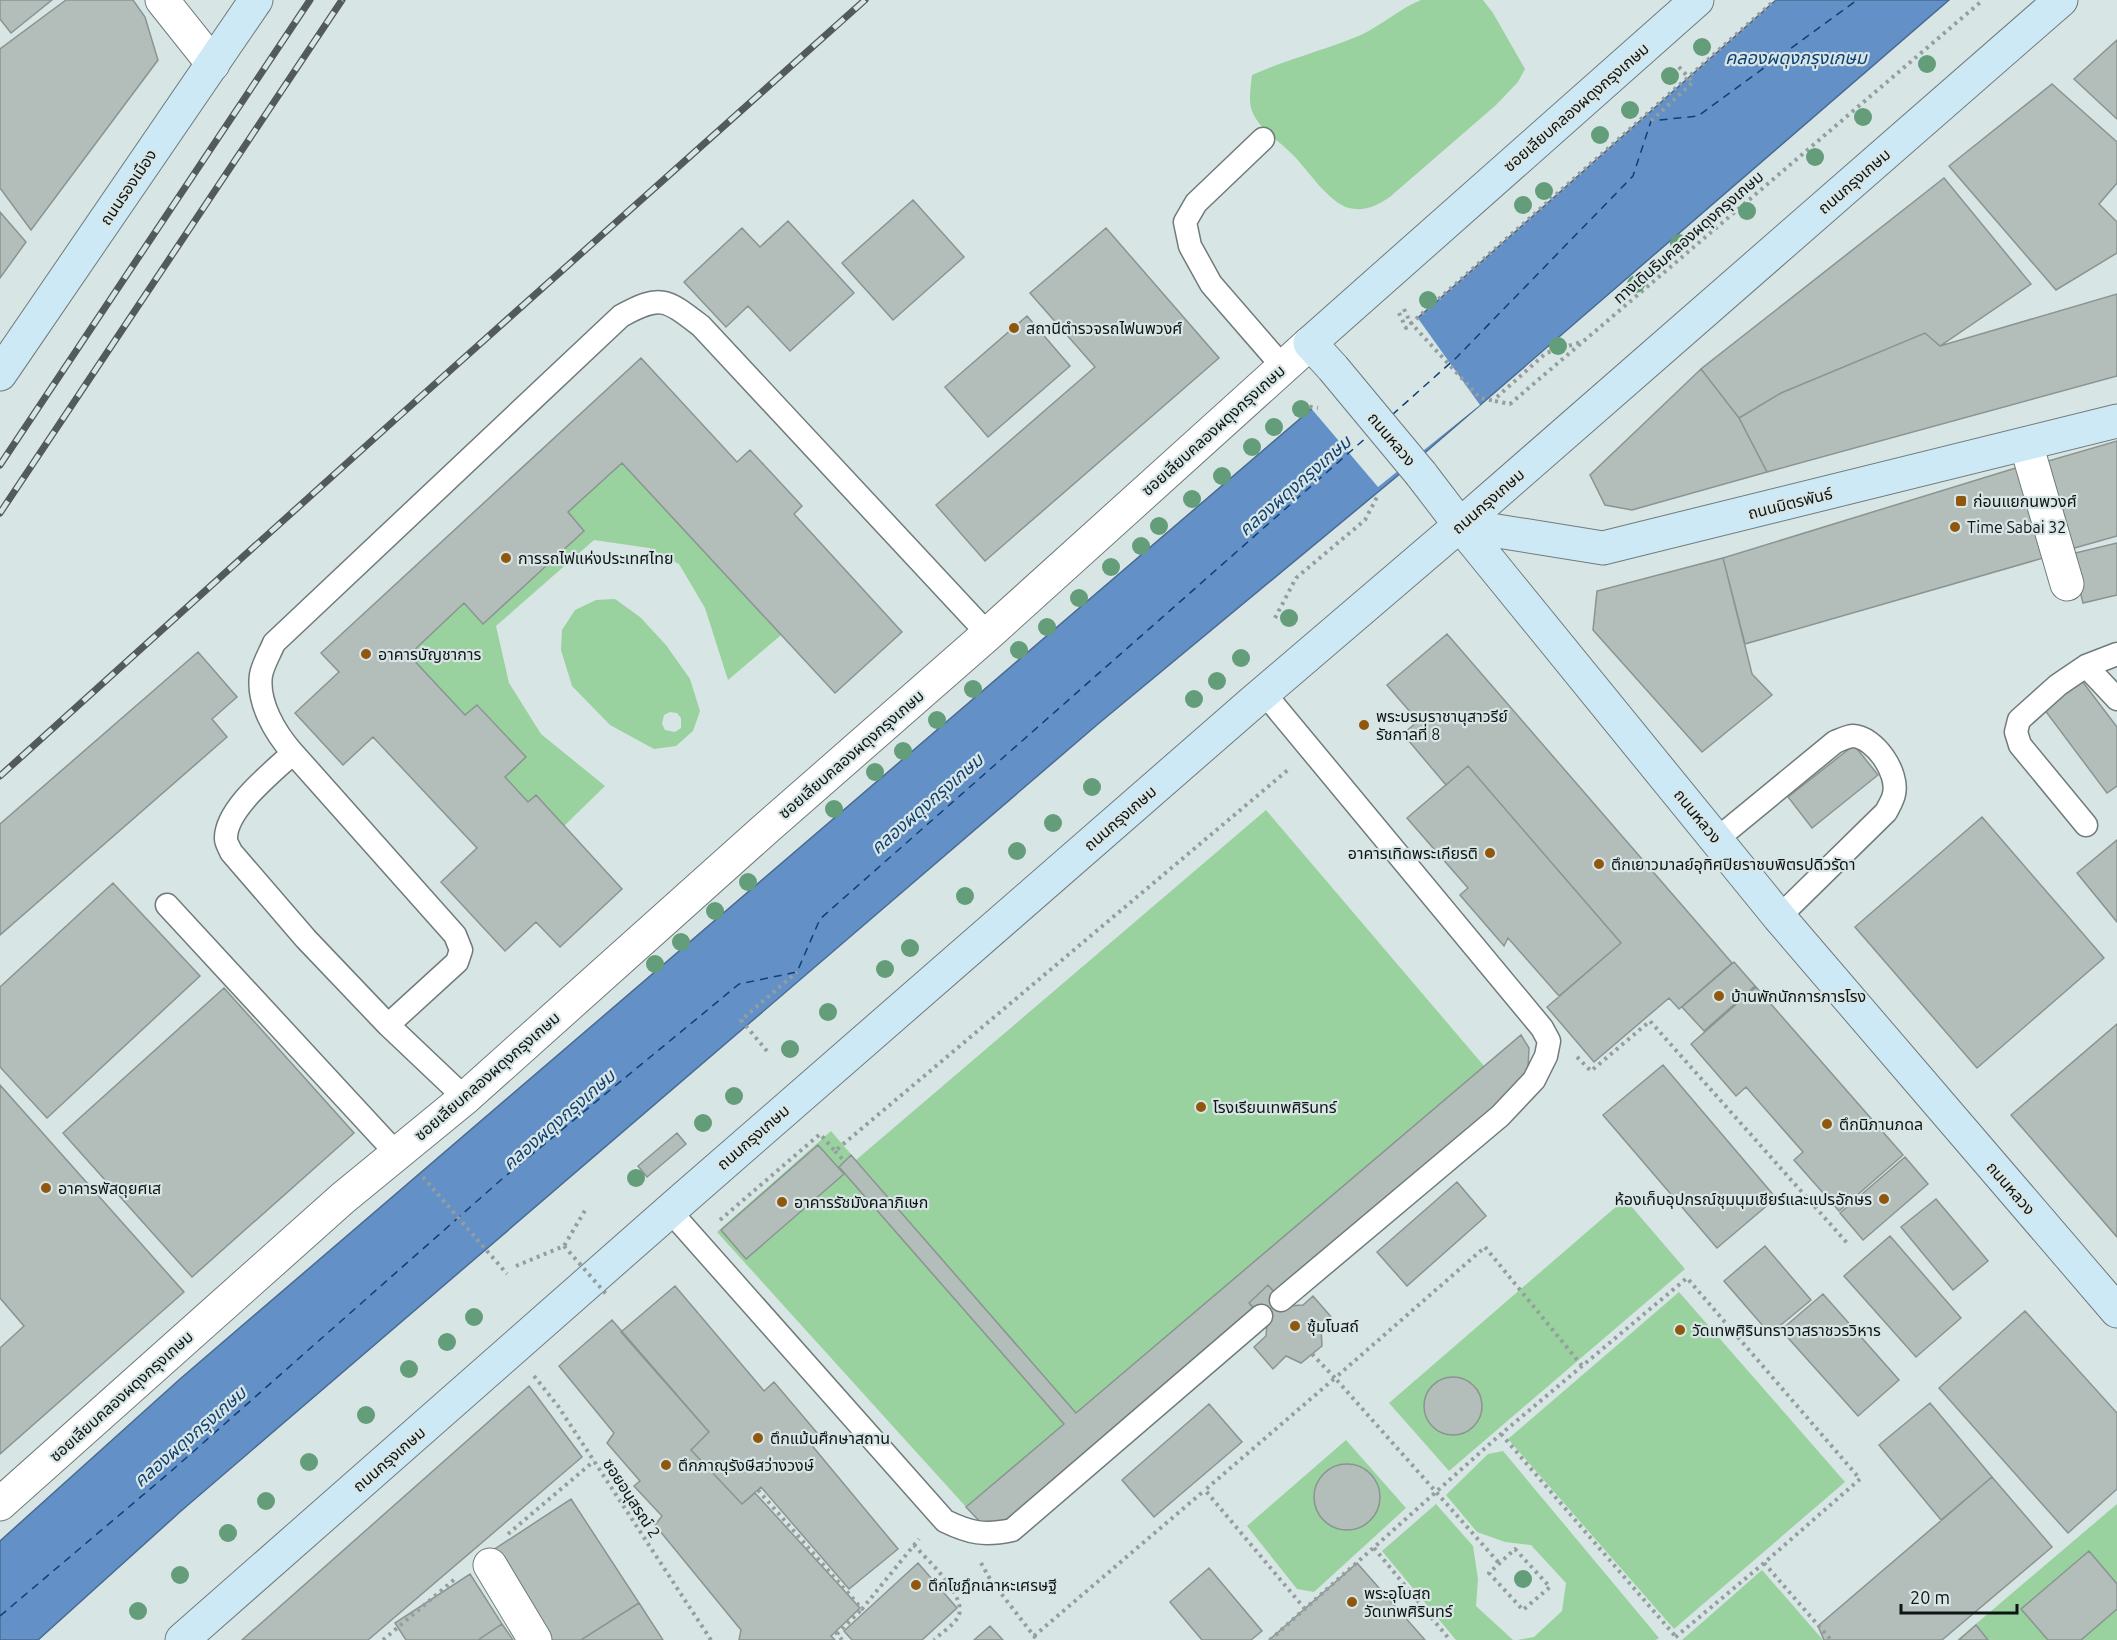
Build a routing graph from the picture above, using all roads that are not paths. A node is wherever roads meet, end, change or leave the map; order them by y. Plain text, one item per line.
1 (162, 0) edge
2 (256, 0) edge
3 (1697, 0) edge
4 (2061, 0) edge
5 (213, 63) junction
6 (1263, 139) dead end
7 (1310, 343) junction
8 (1282, 367) junction
9 (0, 374) edge
10 (2117, 421) edge
11 (2026, 444) junction
12 (1460, 525) junction
13 (2067, 584) dead end
14 (988, 634) junction
15 (2117, 654) edge
16 (2086, 666) junction
17 (1264, 693) junction
18 (2117, 699) edge
19 (293, 753) junction
20 (2086, 825) dead end
21 (1717, 839) junction
22 (167, 905) dead end
23 (1779, 917) junction
24 (388, 1024) junction
25 (465, 1098) junction
26 (397, 1154) junction
27 (670, 1211) junction
28 (1281, 1299) dead end
29 (2117, 1311) edge
30 (1261, 1316) dead end
31 (0, 1504) edge
32 (490, 1565) dead end
33 (182, 1640) edge
34 (535, 1640) edge

1 - 5 street
2 - 5 street, ถนนรองเมือง
3 - 7 street, ซอยเลียบคลองผดุงกรุงเกษม
4 - 12 street, ถนนกรุงเกษม
5 - 9 street, ถนนรองเมือง
6 - 8 lane
7 - 8 street, ซอยเลียบคลองผดุงกรุงเกษม
7 - 12 street, ถนนหลวง, bridge
8 - 14 street, ซอยเลียบคลองผดุงกรุงเกษม
10 - 11 street, ถนนมิตรพันธ์
11 - 12 street, ถนนมิตรพันธ์
11 - 13 street
12 - 17 street, ถนนกรุงเกษม
12 - 21 street, ถนนหลวง
14 - 19 lane
14 - 25 street, ซอยเลียบคลองผดุงกรุงเกษม
15 - 16 lane
16 - 18 lane
16 - 20 lane
17 - 27 street, ถนนกรุงเกษม
17 - 28 lane
19 - 24 lane
19 - 24 lane
21 - 23 street, ถนนหลวง
21 - 23 lane
22 - 26 lane
23 - 29 street, ถนนหลวง
24 - 25 lane
25 - 26 street, ซอยเลียบคลองผดุงกรุงเกษม
26 - 31 street, ซอยเลียบคลองผดุงกรุงเกษม
27 - 30 lane
27 - 33 street, ถนนกรุงเกษม
32 - 34 street

